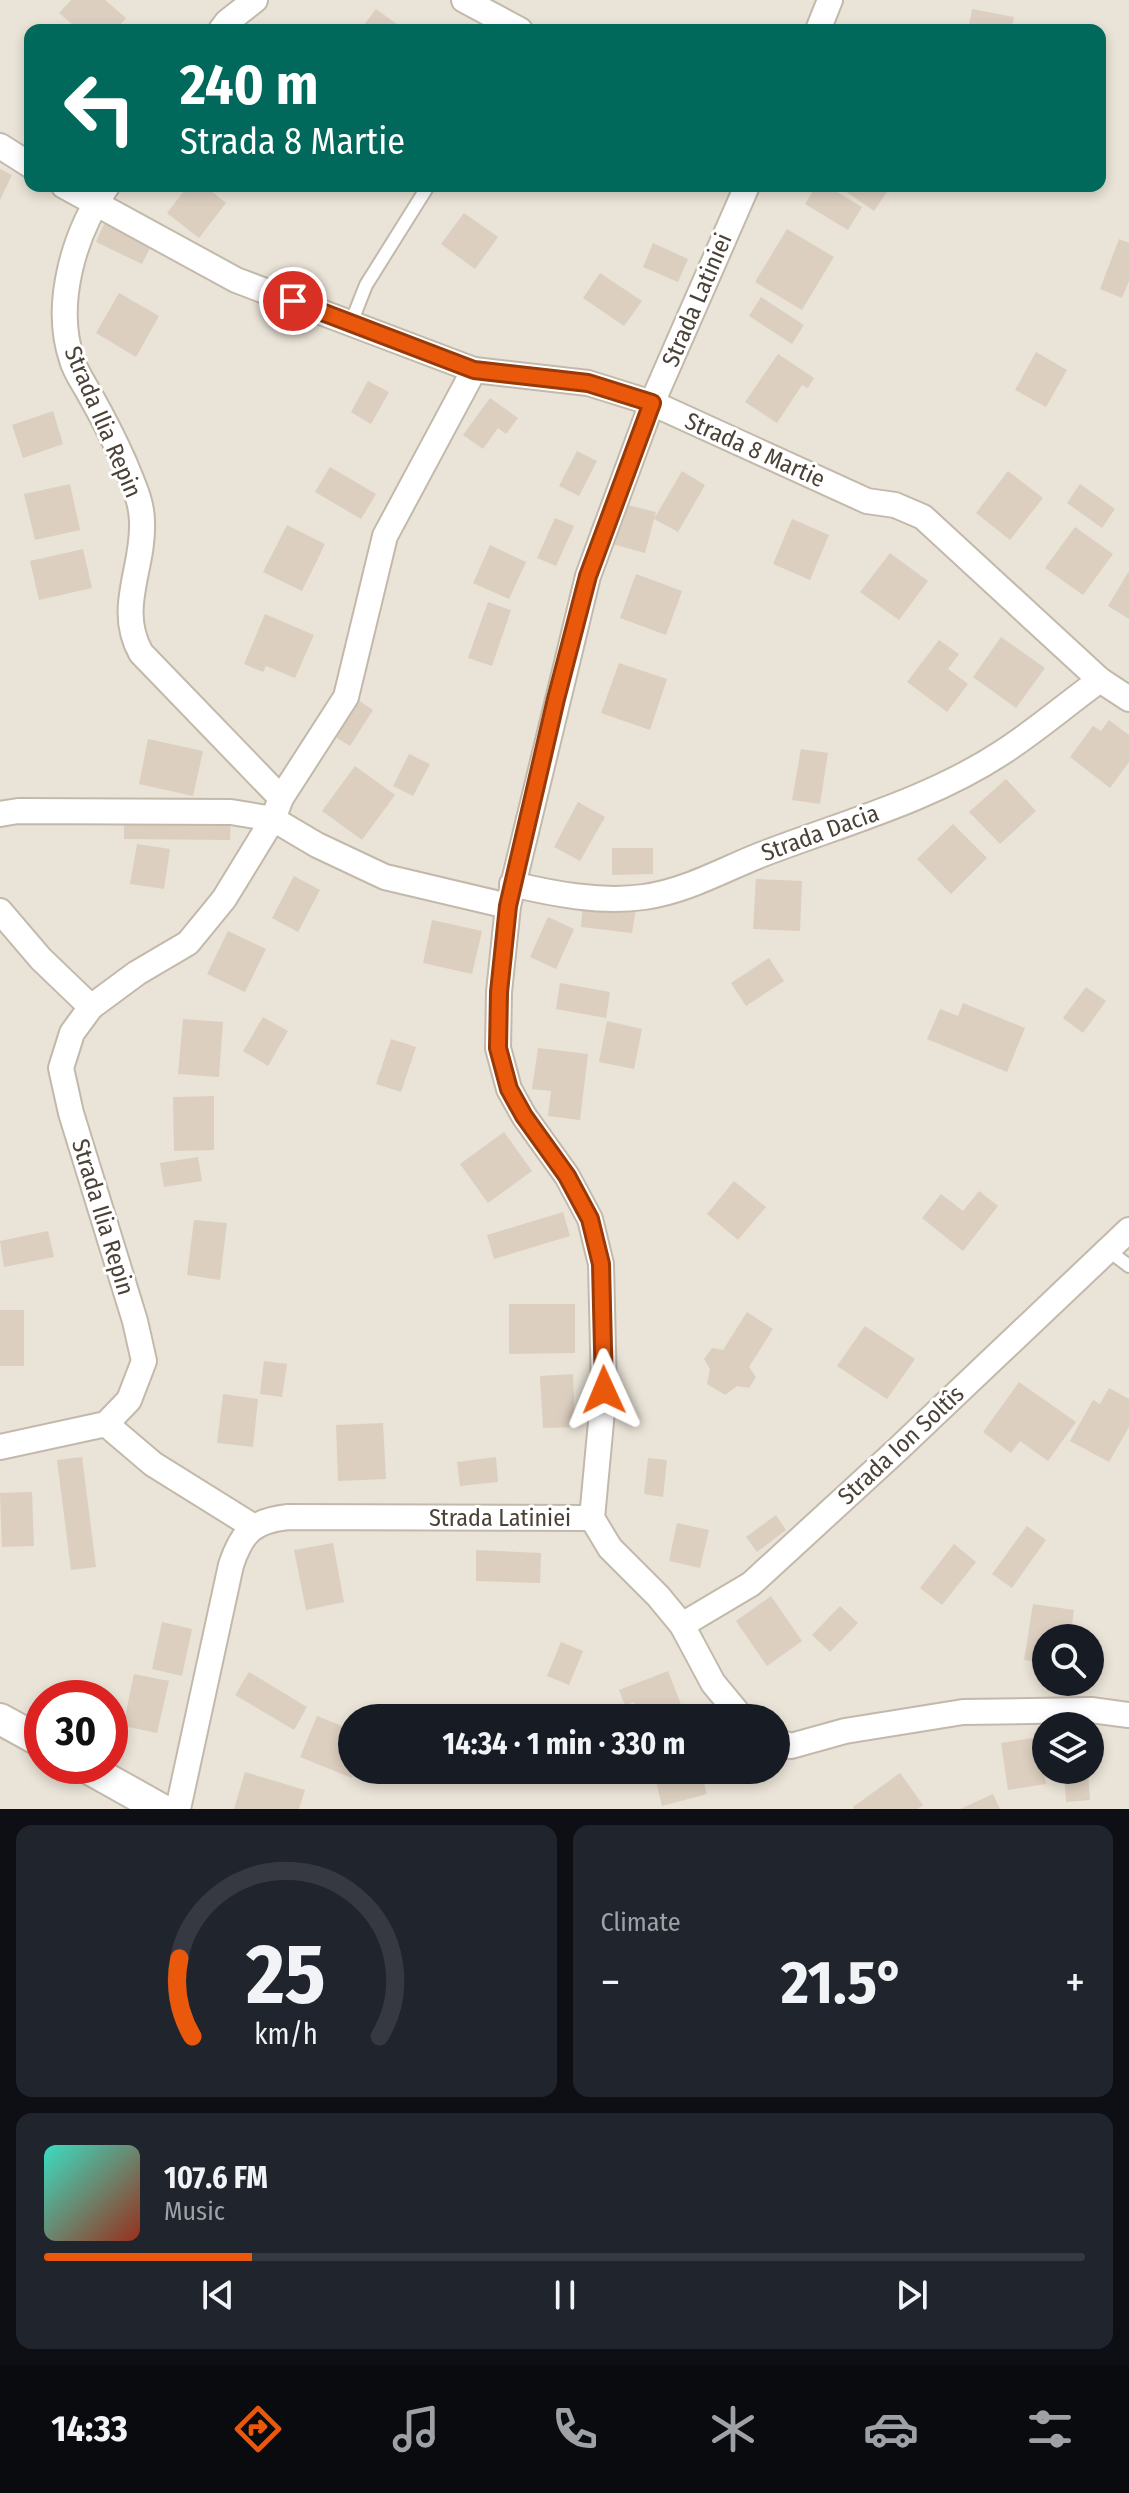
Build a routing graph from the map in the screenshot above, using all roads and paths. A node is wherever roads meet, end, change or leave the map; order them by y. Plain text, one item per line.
1 (255, 0) edge
2 (464, 0) edge
3 (830, 0) edge
4 (228, 24) edge
5 (509, 24) edge
6 (820, 24) edge
7 (0, 146) edge
8 (24, 161) edge
9 (424, 192) edge
10 (744, 192) edge
11 (101, 195) edge
12 (351, 323) junction
13 (474, 370) junction
14 (652, 403) junction
15 (1100, 680) junction
16 (1129, 699) edge
17 (277, 808) junction
18 (0, 814) edge
19 (510, 895) junction
20 (0, 911) edge
21 (91, 1007) junction
22 (1129, 1230) edge
23 (1109, 1251) junction
24 (1129, 1266) edge
25 (106, 1424) junction
26 (0, 1447) edge
27 (592, 1518) junction
28 (254, 1527) junction
29 (682, 1625) junction
30 (730, 1704) edge
31 (1129, 1715) edge
32 (0, 1719) edge
33 (24, 1732) edge
34 (790, 1743) edge
35 (116, 1784) edge
36 (161, 1809) edge
37 (178, 1809) edge

1 - 4 street
2 - 5 street
3 - 6 street
7 - 8 street
9 - 12 lane
10 - 14 street, Strada Latiniei
11 - 12 street, Strada 8 Martie
11 - 17 street, Strada Ilia Repin
12 - 13 street, Strada 8 Martie
13 - 14 street, Strada 8 Martie
13 - 17 street, Strada Ilia Repin
14 - 15 street, Strada 8 Martie
14 - 19 street, Strada Latiniei
15 - 16 street, Strada 8 Martie
15 - 19 street, Strada Dacia
17 - 18 street, Strada Ilia Repin
17 - 19 street, Strada Ilia Repin
17 - 21 street, Strada Ilia Repin
19 - 27 street, Strada Latiniei
20 - 21 street
21 - 25 street, Strada Ilia Repin
22 - 23 street, Strada Ion Soltîs
23 - 24 lane
23 - 29 street, Strada Ion Soltîs
25 - 26 street
25 - 28 street
27 - 28 street, Strada Latiniei
27 - 29 street, Strada Latiniei
28 - 37 street
29 - 30 street, Strada Latiniei
31 - 34 street
32 - 33 street
35 - 36 street

